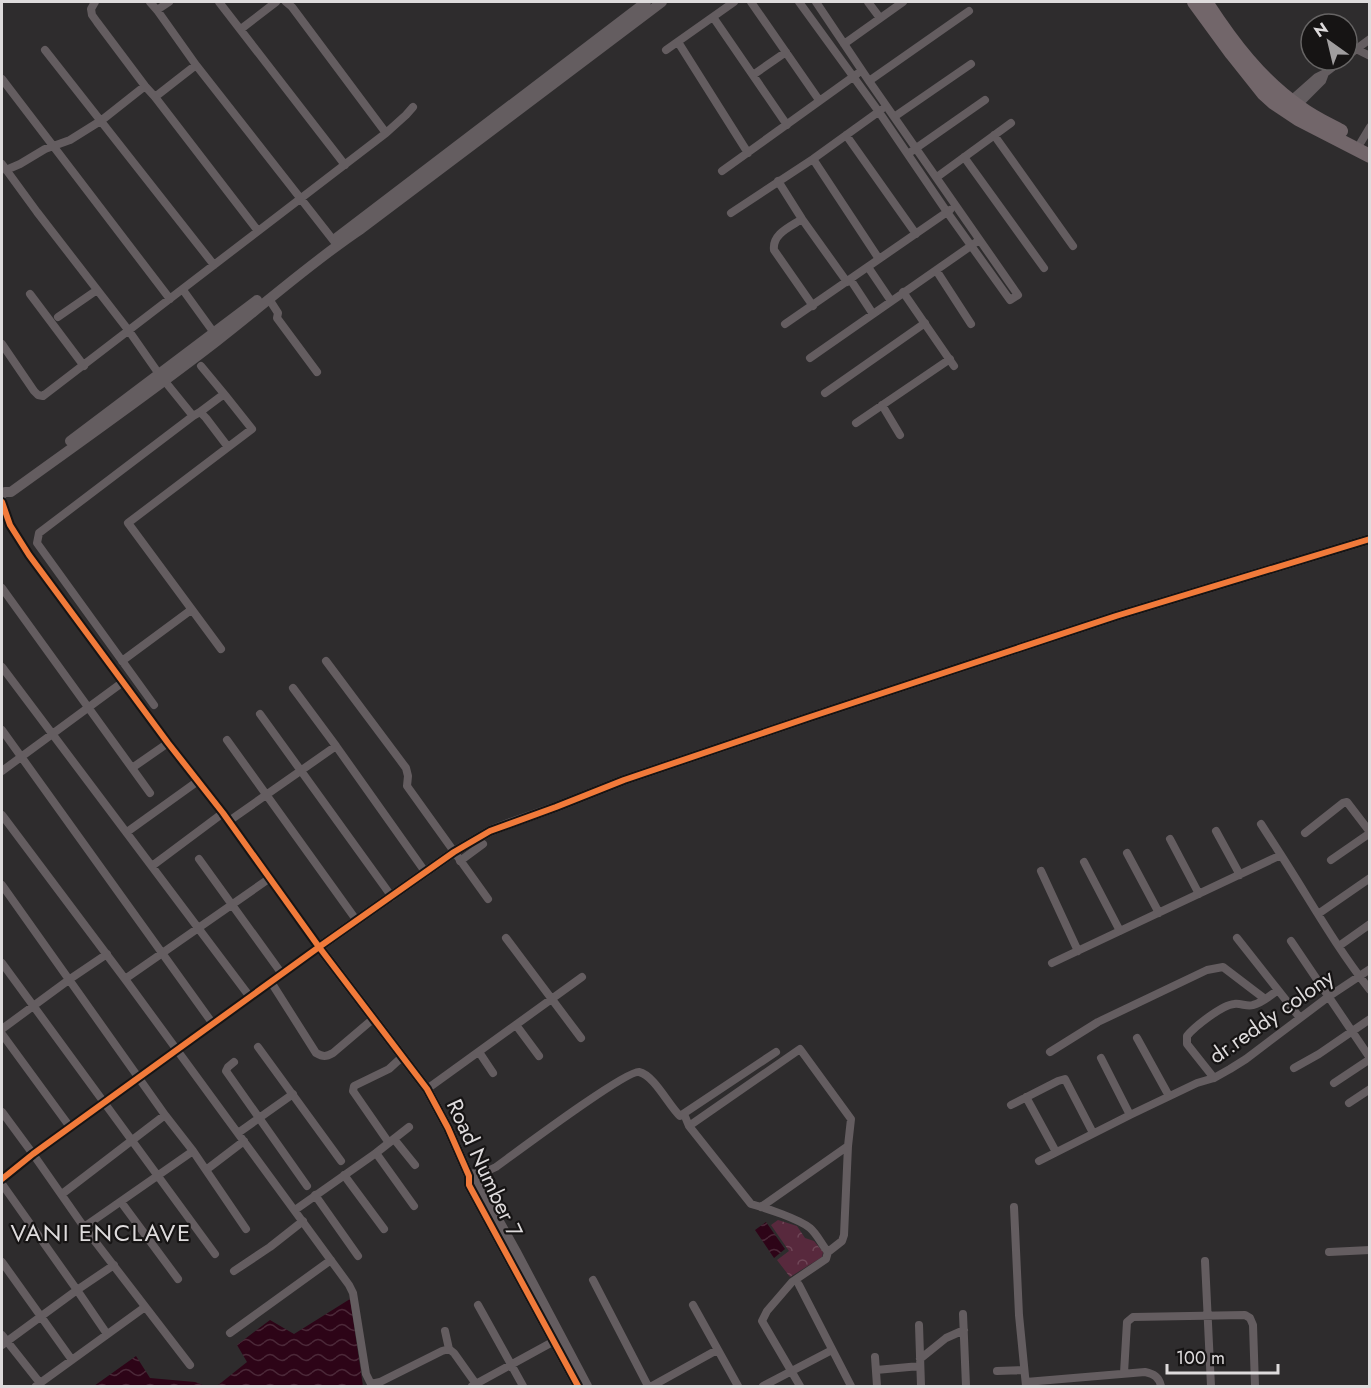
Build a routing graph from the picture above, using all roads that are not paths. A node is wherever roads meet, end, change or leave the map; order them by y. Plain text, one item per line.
1 (95, 2) edge
2 (150, 2) edge
3 (169, 2) edge
4 (219, 2) edge
5 (276, 2) edge
6 (286, 2) edge
7 (646, 2) edge
8 (659, 2) edge
9 (734, 2) edge
10 (751, 2) edge
11 (799, 2) edge
12 (816, 2) edge
13 (868, 2) edge
14 (903, 2) edge
15 (1194, 2) edge
16 (1206, 2) edge
17 (158, 10) junction
18 (969, 11) dead end
19 (713, 17) junction
20 (880, 18) junction
21 (241, 29) junction
22 (678, 42) junction
23 (844, 44) junction
24 (45, 50) dead end
25 (666, 50) dead end
26 (786, 52) junction
27 (971, 64) dead end
28 (196, 65) junction
29 (862, 70) junction
30 (1326, 72) edge
31 (753, 75) junction
32 (854, 76) junction
33 (2, 79) edge
34 (869, 81) junction
35 (145, 86) junction
36 (155, 97) junction
37 (819, 100) junction
38 (986, 100) dead end
39 (1294, 103) junction
40 (887, 106) junction
41 (412, 107) dead end
42 (879, 112) junction
43 (894, 117) junction
44 (102, 120) junction
45 (1011, 123) dead end
46 (787, 125) junction
47 (1370, 127) edge
48 (386, 133) junction
49 (846, 135) junction
50 (994, 135) junction
51 (1365, 144) edge
52 (53, 146) junction
53 (916, 148) junction
54 (748, 153) junction
55 (908, 154) junction
56 (1370, 156) edge
57 (964, 157) junction
58 (813, 159) junction
59 (345, 165) junction
60 (4, 167) edge
61 (722, 171) dead end
62 (937, 177) junction
63 (778, 181) junction
64 (299, 199) junction
65 (956, 206) junction
66 (947, 212) junction
67 (731, 213) dead end
68 (802, 219) junction
69 (358, 226) junction
70 (258, 231) junction
71 (916, 234) junction
72 (980, 240) junction
73 (335, 243) junction
74 (971, 246) junction
75 (1074, 246) dead end
76 (879, 259) junction
77 (214, 265) junction
78 (868, 267) junction
79 (1044, 268) dead end
80 (936, 270) junction
81 (848, 280) junction
82 (98, 290) junction
83 (183, 290) junction
84 (903, 292) junction
85 (30, 294) dead end
86 (269, 299) junction
87 (170, 300) junction
88 (891, 302) junction
89 (813, 306) junction
90 (873, 314) junction
91 (58, 317) dead end
92 (925, 323) junction
93 (785, 324) dead end
94 (971, 324) dead end
95 (129, 331) junction
96 (216, 337) junction
97 (2, 344) edge
98 (810, 358) dead end
99 (84, 366) junction
100 (201, 366) dead end
101 (317, 372) dead end
102 (162, 378) junction
103 (825, 393) dead end
104 (225, 395) junction
105 (882, 405) junction
106 (196, 414) junction
107 (856, 423) dead end
108 (900, 435) dead end
109 (228, 447) junction
110 (3, 496) edge
111 (1370, 539) edge
112 (2, 588) edge
113 (191, 610) junction
114 (220, 649) dead end
115 (122, 661) junction
116 (326, 661) dead end
117 (2, 667) edge
118 (123, 682) junction
119 (293, 688) dead end
120 (154, 705) dead end
121 (89, 709) junction
122 (260, 714) dead end
123 (2, 730) edge
124 (52, 735) junction
125 (227, 740) dead end
126 (168, 743) junction
127 (336, 746) junction
128 (21, 757) junction
129 (132, 768) junction
130 (2, 771) edge
131 (301, 771) junction
132 (198, 781) junction
133 (150, 793) dead end
134 (266, 795) junction
135 (223, 813) junction
136 (2, 814) edge
137 (229, 821) junction
138 (1261, 824) dead end
139 (1216, 831) dead end
140 (127, 832) junction
141 (1305, 832) dead end
142 (1370, 833) edge
143 (1170, 839) dead end
144 (483, 844) dead end
145 (1127, 854) dead end
146 (1281, 855) junction
147 (458, 856) junction
148 (199, 859) dead end
149 (1331, 860) dead end
150 (1084, 862) dead end
151 (152, 866) junction
152 (1041, 871) dead end
153 (426, 873) junction
154 (1240, 875) junction
155 (270, 878) junction
156 (1370, 878) edge
157 (2, 885) edge
158 (1199, 894) junction
159 (392, 897) junction
160 (488, 899) dead end
161 (231, 905) junction
162 (1160, 913) junction
163 (1318, 914) junction
164 (357, 921) junction
165 (1370, 924) edge
166 (198, 928) junction
167 (1120, 931) junction
168 (506, 938) dead end
169 (1237, 938) dead end
170 (1292, 941) dead end
171 (1339, 946) junction
172 (319, 947) junction
173 (1078, 951) junction
174 (106, 954) junction
175 (162, 954) junction
176 (2, 963) edge
177 (1052, 963) dead end
178 (1370, 969) edge
179 (282, 974) junction
180 (582, 977) dead end
181 (1359, 977) junction
182 (69, 979) junction
183 (125, 979) junction
184 (271, 982) junction
185 (1278, 990) junction
186 (1370, 990) edge
187 (250, 997) junction
188 (1328, 997) junction
189 (552, 999) junction
190 (1265, 999) junction
191 (33, 1006) junction
192 (1300, 1018) junction
193 (1370, 1018) edge
194 (374, 1019) junction
195 (213, 1024) junction
196 (516, 1025) junction
197 (2, 1031) edge
198 (1351, 1031) junction
199 (581, 1038) dead end
200 (1137, 1038) dead end
201 (258, 1047) dead end
202 (177, 1050) junction
203 (478, 1052) junction
204 (776, 1052) dead end
205 (1050, 1052) dead end
206 (539, 1056) dead end
207 (402, 1057) junction
208 (1101, 1058) dead end
209 (1370, 1059) edge
210 (234, 1062) dead end
211 (1294, 1068) dead end
212 (493, 1073) dead end
213 (139, 1078) junction
214 (1214, 1078) junction
215 (1334, 1083) dead end
216 (427, 1089) junction
217 (1370, 1089) edge
218 (293, 1094) junction
219 (1169, 1096) junction
220 (1026, 1097) junction
221 (104, 1103) junction
222 (1349, 1103) dead end
223 (1011, 1105) dead end
224 (2, 1112) edge
225 (684, 1114) junction
226 (1130, 1114) junction
227 (165, 1115) junction
228 (260, 1118) junction
229 (689, 1126) junction
230 (70, 1127) junction
231 (409, 1127) dead end
232 (238, 1133) junction
233 (1093, 1133) junction
234 (132, 1141) junction
235 (244, 1141) junction
236 (392, 1141) junction
237 (848, 1146) junction
238 (193, 1151) junction
239 (1056, 1152) junction
240 (376, 1153) junction
241 (33, 1154) junction
242 (341, 1161) dead end
243 (1039, 1161) dead end
244 (415, 1166) dead end
245 (206, 1170) junction
246 (344, 1175) junction
247 (468, 1175) junction
248 (158, 1176) junction
249 (2, 1179) edge
250 (2, 1184) edge
251 (307, 1186) dead end
252 (62, 1194) junction
253 (315, 1196) junction
254 (121, 1202) junction
255 (414, 1206) dead end
256 (761, 1207) junction
257 (1014, 1207) dead end
258 (295, 1210) junction
259 (303, 1221) junction
260 (84, 1227) junction
261 (246, 1228) dead end
262 (384, 1229) dead end
263 (1370, 1250) edge
264 (828, 1252) junction
265 (1329, 1252) dead end
266 (215, 1254) dead end
267 (358, 1256) dead end
268 (331, 1260) junction
269 (1205, 1261) dead end
270 (2, 1262) edge
271 (114, 1265) junction
272 (234, 1271) dead end
273 (178, 1279) dead end
274 (593, 1280) dead end
275 (800, 1285) dead end
276 (77, 1290) junction
277 (478, 1305) dead end
278 (693, 1305) dead end
279 (145, 1307) junction
280 (963, 1314) dead end
281 (1208, 1315) junction
282 (41, 1316) junction
283 (919, 1325) dead end
284 (445, 1330) dead end
285 (964, 1330) junction
286 (230, 1333) dead end
287 (107, 1334) junction
288 (557, 1339) junction
289 (3, 1340) edge
290 (449, 1350) junction
291 (717, 1350) junction
292 (832, 1350) junction
293 (874, 1357) dead end
294 (72, 1360) junction
295 (920, 1362) junction
296 (190, 1365) dead end
297 (510, 1365) junction
298 (876, 1370) junction
299 (1024, 1370) junction
300 (792, 1371) junction
301 (997, 1371) dead end
302 (1124, 1373) junction
303 (1026, 1384) edge
304 (38, 1385) edge
305 (474, 1385) edge
306 (523, 1386) edge
307 (578, 1386) edge
308 (587, 1386) edge
309 (650, 1386) edge
310 (738, 1386) edge
311 (763, 1386) edge
312 (800, 1386) edge
313 (851, 1386) edge
314 (877, 1386) edge
315 (921, 1386) edge
316 (966, 1386) edge
317 (1161, 1386) edge
318 (1211, 1386) edge
319 (1256, 1386) edge

1 - 35 street
2 - 17 street
3 - 17 street
4 - 21 street
5 - 21 street
6 - 48 street
7 - 69 street
8 - 69 street
9 - 19 street
10 - 26 street
11 - 32 street
12 - 23 street
13 - 20 street
14 - 20 street
15 - 56 main road
16 - 39 main road
17 - 28 street
18 - 34 street
19 - 22 street
19 - 31 street
20 - 23 street
21 - 59 street
22 - 25 street
22 - 54 street
23 - 29 street
24 - 44 street
26 - 31 street
26 - 37 street
27 - 43 street
28 - 36 street
28 - 64 street
29 - 32 street
29 - 34 street
30 - 39 street
31 - 46 street
32 - 37 street
32 - 42 street
33 - 52 street
34 - 40 street
35 - 36 street
35 - 44 street
36 - 70 street
37 - 46 street
38 - 53 street
39 - 51 main road
40 - 42 street
40 - 43 street
41 - 48 street
42 - 49 street
42 - 55 street
43 - 53 street
44 - 52 street
44 - 77 street
45 - 50 street
46 - 54 street
47 - 51 street
48 - 59 street
49 - 58 street
49 - 71 street
50 - 57 street
50 - 75 street
52 - 60 street
52 - 87 street
53 - 55 street
53 - 62 street
54 - 61 street
55 - 66 street
57 - 62 street
57 - 79 street
58 - 63 street
58 - 76 street
59 - 64 street
60 - 82 street
62 - 65 street
63 - 67 street
63 - 68 street
64 - 70 street
64 - 73 street
65 - 66 street
65 - 72 street
66 - 71 street
66 - 74 street
68 - 81 street
68 - 89 street
69 - 73 street
70 - 77 street
71 - 76 street
72 - 74 street
72 - 74 street
73 - 86 street
73 - 96 street
74 - 80 street
76 - 78 street
77 - 83 street
78 - 81 street
78 - 88 street
80 - 84 street
80 - 94 street
81 - 89 street
81 - 90 street
82 - 91 street
82 - 95 street
83 - 87 street
83 - 96 street
84 - 88 street
84 - 92 street
85 - 99 street
86 - 96 street
86 - 101 street
87 - 95 street
88 - 90 street
89 - 93 street
90 - 98 street
92 - 103 street
92 - 105 street
95 - 99 street
95 - 102 street
96 - 102 street
97 - 99 street
100 - 104 street
102 - 106 street
102 - 110 street
104 - 106 street
104 - 109 street
105 - 107 street
105 - 108 street
106 - 109 street
106 - 115 street
109 - 113 street
110 - 118 street
111 - 147 street
112 - 121 street
113 - 114 street
113 - 115 street
115 - 120 street
116 - 147 street
117 - 124 street
118 - 121 street
118 - 126 street
119 - 127 street
121 - 124 street
121 - 129 street
122 - 131 street
123 - 128 street
124 - 128 street
124 - 140 street
125 - 134 street
126 - 129 street
126 - 132 street
127 - 131 street
127 - 153 street
128 - 130 street
128 - 175 street
129 - 133 street
131 - 134 street
131 - 159 street
132 - 135 street
132 - 140 street
134 - 137 street
134 - 164 street
135 - 137 street
135 - 151 street
136 - 174 street
137 - 155 street
138 - 146 street
139 - 154 street
140 - 151 street
141 - 142 street
142 - 149 street
143 - 158 street
144 - 147 street
145 - 162 street
146 - 154 street
146 - 163 street
147 - 153 street
147 - 160 street
148 - 161 street
150 - 167 street
151 - 166 street
152 - 173 street
153 - 159 street
154 - 158 street
155 - 161 street
155 - 172 street
156 - 163 street
157 - 182 street
158 - 162 street
159 - 164 street
161 - 166 street
161 - 179 street
162 - 167 street
163 - 171 street
164 - 172 street
165 - 171 street
166 - 175 street
166 - 187 street
167 - 173 street
168 - 189 street
169 - 185 street
170 - 188 street
171 - 181 street
172 - 179 street
172 - 194 street, Road Number 7
173 - 177 street
174 - 182 street
174 - 183 street
175 - 183 street
175 - 195 street
176 - 191 street
178 - 181 street, dr.reddy colony
179 - 184 street
180 - 189 street
181 - 186 street
181 - 188 street, dr.reddy colony
182 - 191 street
182 - 213 street
183 - 202 street
184 - 187 street
184 - 194 street
185 - 190 street
185 - 192 street
187 - 195 street
188 - 192 street, dr.reddy colony
188 - 198 street
189 - 196 street
189 - 199 street
190 - 205 street
190 - 214 street
191 - 197 street
191 - 221 street
192 - 214 street, dr.reddy colony
193 - 198 street
194 - 207 street, Road Number 7
195 - 202 street
196 - 203 street
196 - 206 street
197 - 230 street
198 - 209 street
198 - 211 street
200 - 219 street
201 - 218 street
202 - 213 street
202 - 232 street
203 - 212 street
203 - 216 street
204 - 225 street
207 - 216 street, Road Number 7
207 - 236 street
208 - 226 street
209 - 215 street
210 - 228 street
213 - 221 street
213 - 227 street
214 - 219 street, dr.reddy colony
216 - 247 street, Road Number 7
217 - 222 street
218 - 228 street
218 - 242 street
219 - 226 street, dr.reddy colony
220 - 223 street
220 - 233 street
220 - 239 street
221 - 230 street
221 - 234 street
224 - 241 street
225 - 229 street
225 - 247 street
226 - 233 street, dr.reddy colony
227 - 234 street
227 - 238 street
228 - 232 street
228 - 251 street
229 - 237 street
229 - 256 street
230 - 241 street
231 - 236 street
232 - 235 street
233 - 239 street, dr.reddy colony
234 - 248 street
234 - 252 street
235 - 245 street
235 - 258 street
236 - 240 street
236 - 244 street
237 - 256 street
237 - 264 street
238 - 245 street
238 - 248 street
239 - 243 street, dr.reddy colony
240 - 246 street
240 - 255 street
241 - 249 street
241 - 252 street
245 - 261 street
246 - 253 street
246 - 262 street
247 - 288 street, Road Number 7
248 - 254 street
248 - 266 street
250 - 276 street
252 - 260 street
253 - 258 street
253 - 267 street
254 - 260 street
254 - 273 street
256 - 264 street
257 - 299 street
258 - 259 street
259 - 268 street
259 - 272 street
260 - 271 street
263 - 265 street
264 - 300 street
268 - 286 street
268 - 290 street
269 - 281 street
270 - 282 street
271 - 276 street
271 - 279 street
274 - 309 street
275 - 292 street
276 - 282 street
276 - 287 street
277 - 297 street
278 - 291 street
279 - 287 street
279 - 296 street
280 - 285 street
281 - 302 street
281 - 318 street
281 - 319 street
282 - 289 street
282 - 294 street
283 - 295 street
284 - 290 street
285 - 295 street
285 - 316 street
287 - 294 street
288 - 297 street
288 - 307 street, Road Number 7
288 - 308 street, Road Number 7
289 - 304 street
290 - 305 street
291 - 309 street
291 - 310 street
292 - 300 street
292 - 313 street
293 - 298 street
294 - 304 street
295 - 298 street
295 - 315 street
297 - 305 street
297 - 306 street
298 - 314 street
299 - 301 street
299 - 303 street
300 - 311 street
300 - 312 street
302 - 303 street
302 - 317 street

